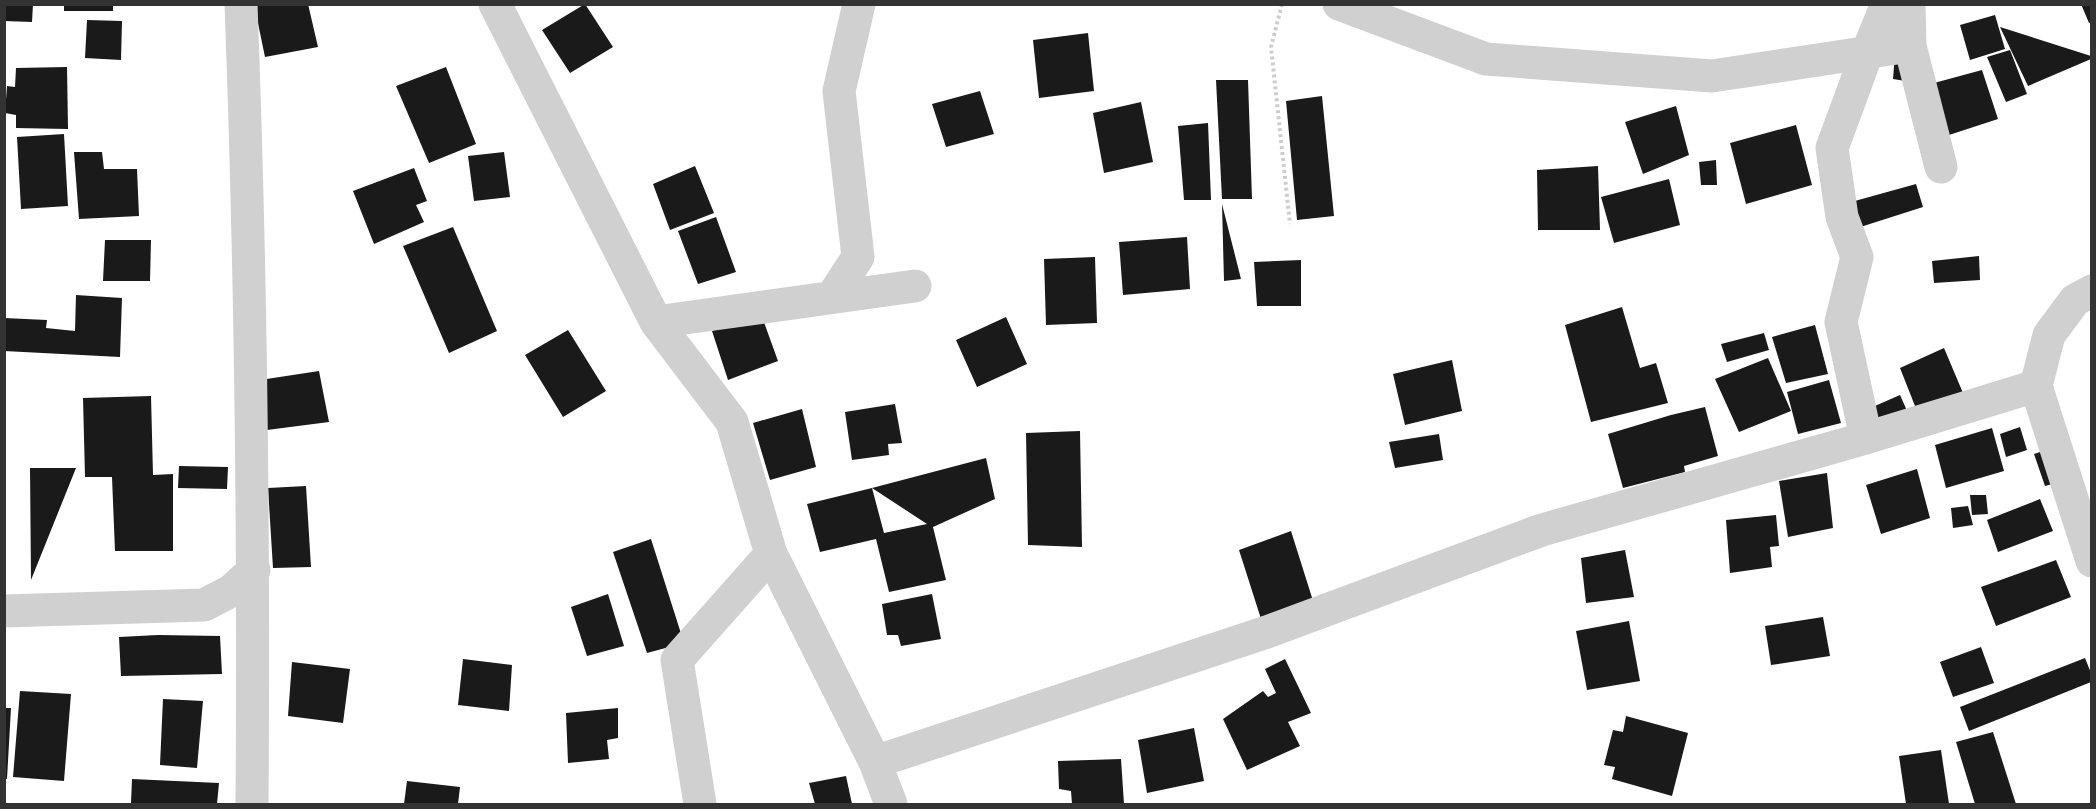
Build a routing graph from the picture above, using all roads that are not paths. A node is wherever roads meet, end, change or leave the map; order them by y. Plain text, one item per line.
1 (241, 4) edge
2 (495, 4) edge
3 (859, 4) edge
4 (1339, 4) edge
5 (1887, 4) edge
6 (1908, 4) edge
7 (1911, 46) junction
8 (1866, 53) junction
9 (1941, 167) dead end
10 (915, 286) dead end
11 (2091, 291) edge
12 (832, 297) junction
13 (656, 322) junction
14 (2036, 386) junction
15 (1866, 438) junction
16 (771, 554) junction
17 (2091, 561) edge
18 (254, 570) junction
19 (4, 611) edge
20 (875, 762) junction
21 (252, 804) edge
22 (700, 804) edge
23 (891, 804) edge

1 - 18 street
2 - 13 street
3 - 12 street
4 - 8 street
5 - 8 street
6 - 7 street
7 - 8 street
7 - 9 street
8 - 15 street
10 - 12 street
11 - 14 street
12 - 13 street
13 - 16 street
14 - 15 street
14 - 17 street
15 - 20 street
16 - 20 street
16 - 22 street
18 - 19 street
18 - 21 street
20 - 23 street

